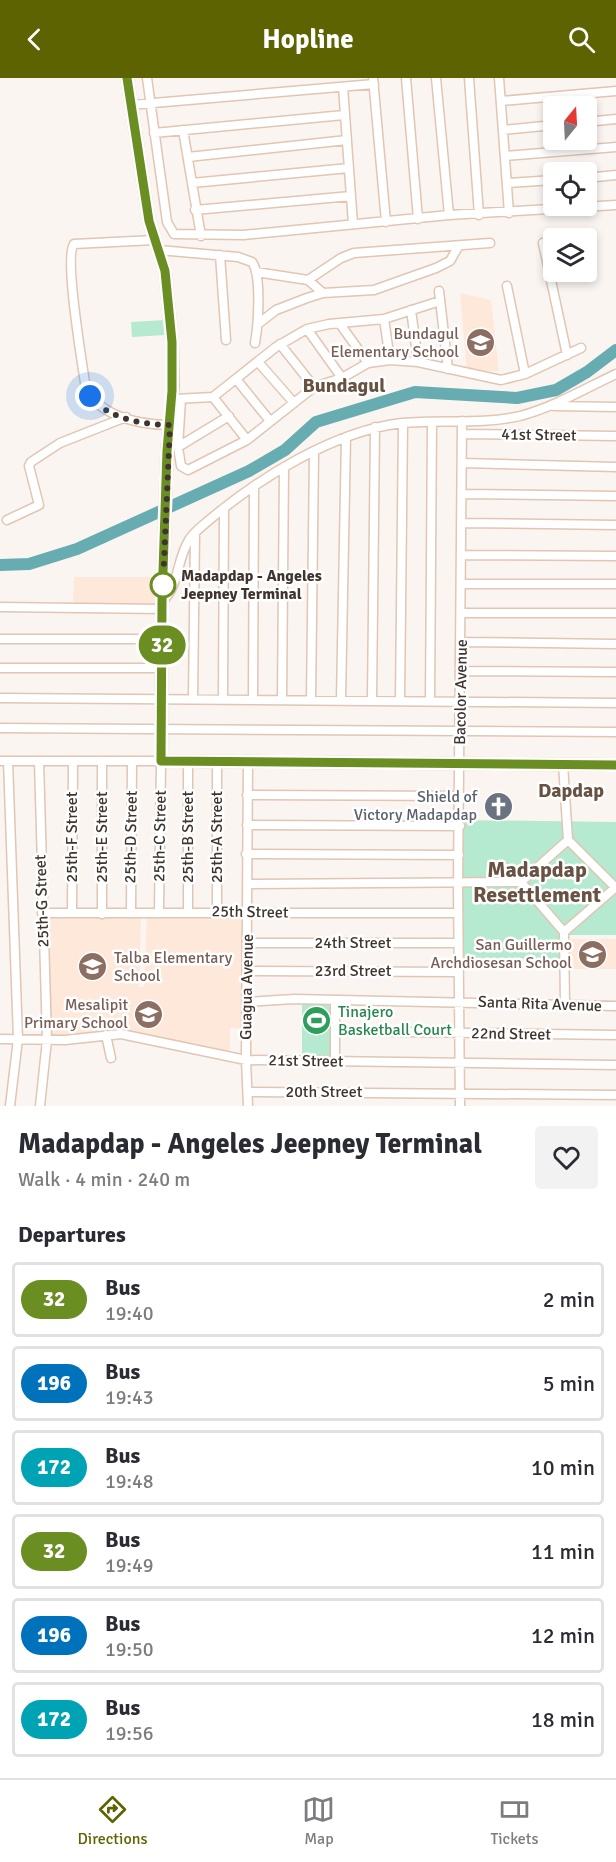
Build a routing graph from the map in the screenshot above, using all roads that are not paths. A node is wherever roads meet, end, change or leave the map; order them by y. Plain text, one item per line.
1 (127, 78) edge
2 (147, 78) edge
3 (406, 78) edge
4 (436, 78) edge
5 (469, 78) edge
6 (499, 78) edge
7 (373, 81) edge
8 (343, 87) junction
9 (616, 91) edge
10 (501, 101) junction
11 (150, 103) junction
12 (130, 105) junction
13 (344, 115) junction
14 (616, 119) edge
15 (597, 121) edge
16 (543, 126) edge
17 (183, 130) junction
18 (503, 130) junction
19 (154, 133) junction
20 (347, 140) junction
21 (616, 147) edge
22 (505, 156) junction
23 (188, 157) junction
24 (349, 168) junction
25 (616, 175) edge
26 (597, 176) edge
27 (543, 181) edge
28 (192, 183) junction
29 (507, 183) junction
30 (351, 196) junction
31 (616, 205) edge
32 (195, 210) junction
33 (509, 213) junction
34 (449, 215) junction
35 (479, 215) junction
36 (418, 219) junction
37 (386, 222) junction
38 (353, 224) junction
39 (201, 236) junction
40 (490, 243) dead end
41 (157, 245) junction
42 (458, 247) junction
43 (220, 255) junction
44 (256, 272) junction
45 (308, 280) junction
46 (551, 282) edge
47 (507, 286) dead end
48 (439, 291) dead end
49 (323, 293) junction
50 (440, 301) junction
51 (411, 310) junction
52 (384, 319) junction
53 (258, 324) junction
54 (340, 324) junction
55 (307, 329) junction
56 (226, 340) dead end
57 (255, 343) dead end
58 (280, 344) junction
59 (581, 348) dead end
60 (567, 355) junction
61 (390, 360) junction
62 (418, 362) junction
63 (259, 363) junction
64 (368, 363) junction
65 (448, 369) junction
66 (525, 374) junction
67 (616, 374) edge
68 (342, 378) junction
69 (236, 379) junction
70 (314, 387) junction
71 (213, 397) junction
72 (176, 399) junction
73 (294, 403) junction
74 (554, 406) junction
75 (616, 407) edge
76 (228, 416) junction
77 (126, 417) junction
78 (270, 421) junction
79 (462, 421) junction
80 (432, 422) junction
81 (403, 423) junction
82 (170, 425) junction
83 (375, 427) junction
84 (462, 434) junction
85 (616, 436) edge
86 (346, 437) junction
87 (248, 440) junction
88 (177, 447) junction
89 (314, 453) junction
90 (462, 463) junction
91 (284, 467) junction
92 (616, 467) edge
93 (254, 488) junction
94 (462, 494) junction
95 (616, 496) edge
96 (224, 508) junction
97 (7, 520) dead end
98 (462, 523) junction
99 (616, 525) edge
100 (195, 533) junction
101 (462, 555) junction
102 (616, 555) edge
103 (461, 584) junction
104 (616, 584) edge
105 (162, 606) junction
106 (0, 607) edge
107 (461, 613) junction
108 (616, 613) edge
109 (0, 639) edge
110 (162, 639) junction
111 (462, 642) junction
112 (616, 644) edge
113 (0, 668) edge
114 (162, 668) junction
115 (461, 671) junction
116 (616, 672) edge
117 (0, 698) edge
118 (162, 698) junction
119 (194, 699) junction
120 (223, 699) junction
121 (253, 699) junction
122 (282, 699) junction
123 (341, 699) junction
124 (311, 700) junction
125 (372, 700) junction
126 (400, 700) junction
127 (430, 701) junction
128 (460, 701) junction
129 (616, 703) edge
130 (0, 728) edge
131 (161, 728) junction
132 (460, 730) junction
133 (616, 732) edge
134 (248, 760) junction
135 (4, 761) edge
136 (39, 761) junction
137 (73, 761) junction
138 (102, 761) junction
139 (132, 761) junction
140 (161, 761) junction
141 (188, 761) junction
142 (217, 761) junction
143 (563, 764) junction
144 (616, 765) edge
145 (460, 766) junction
146 (247, 795) junction
147 (460, 796) junction
148 (247, 825) junction
149 (460, 826) junction
150 (568, 840) junction
151 (246, 854) junction
152 (459, 855) junction
153 (522, 882) junction
154 (247, 884) junction
155 (458, 884) junction
156 (615, 887) edge
157 (159, 912) junction
158 (188, 912) junction
159 (217, 912) junction
160 (42, 913) junction
161 (72, 913) junction
162 (130, 913) junction
163 (247, 913) junction
164 (458, 913) junction
165 (102, 914) junction
166 (564, 932) junction
167 (248, 943) junction
168 (458, 943) junction
169 (248, 971) junction
170 (459, 972) junction
171 (335, 1001) junction
172 (248, 1002) junction
173 (459, 1002) junction
174 (565, 1004) junction
175 (616, 1006) edge
176 (335, 1030) junction
177 (459, 1034) junction
178 (106, 1035) junction
179 (616, 1035) edge
180 (0, 1039) edge
181 (18, 1039) junction
182 (46, 1040) junction
183 (111, 1058) dead end
184 (246, 1060) junction
185 (335, 1062) junction
186 (460, 1063) junction
187 (616, 1065) edge
188 (248, 1092) junction
189 (459, 1092) junction
190 (616, 1095) edge
191 (10, 1106) edge
192 (40, 1106) edge
193 (248, 1106) edge
194 (460, 1106) edge

1 - 12 main road
2 - 11 street
3 - 36 street
4 - 34 street
5 - 35 street
6 - 10 street
7 - 8 street
7 - 37 street
8 - 11 street
8 - 13 street
9 - 10 street
10 - 18 street
11 - 12 street
11 - 19 street
12 - 41 main road
13 - 17 street
13 - 20 street
14 - 15 street
16 - 18 street
17 - 19 street
17 - 23 street
18 - 22 street
19 - 39 street
20 - 23 street
20 - 24 street
21 - 22 street
22 - 29 street
23 - 28 street
24 - 28 street
24 - 30 street
25 - 26 street
27 - 29 street
28 - 32 street
29 - 33 street
30 - 32 street
30 - 38 street
31 - 33 street
32 - 39 street
33 - 35 street
34 - 35 street
34 - 36 street
36 - 37 street
37 - 38 street
38 - 39 street
40 - 42 street
41 - 43 street
41 - 72 main road
41 - 77 street
42 - 45 street
42 - 49 street
43 - 44 street
43 - 56 street
44 - 45 street
44 - 53 street
45 - 49 street
46 - 60 street
47 - 66 street
48 - 50 street
49 - 53 street
50 - 51 street
50 - 65 street
51 - 52 street
51 - 62 street
52 - 54 street
52 - 61 street
53 - 57 street
54 - 55 street
54 - 64 street
55 - 58 street
55 - 68 street
58 - 63 street
58 - 70 street
59 - 60 street
60 - 66 street
61 - 62 street
61 - 64 street
62 - 65 street
63 - 69 street
63 - 73 street
64 - 68 street
65 - 66 street
67 - 74 street
68 - 70 street
69 - 71 street
69 - 78 street
70 - 73 street
71 - 72 street
71 - 76 street
72 - 82 main road
72 - 88 street
73 - 78 street
74 - 75 street
74 - 79 street
76 - 87 street
76 - 88 street
77 - 82 street
77 - 97 street
78 - 87 street
79 - 80 street
79 - 84 street, Bacolor Avenue
80 - 81 street
80 - 127 street
81 - 83 street
81 - 126 street
82 - 105 main road
83 - 86 street
83 - 125 street
84 - 85 street, 41st Street
84 - 90 street, Bacolor Avenue
86 - 89 street
86 - 123 street
87 - 88 street
89 - 91 street
89 - 124 street
90 - 92 street
90 - 94 street, Bacolor Avenue
91 - 93 street
91 - 122 street
93 - 96 street
93 - 121 street
94 - 95 street
94 - 98 street, Bacolor Avenue
96 - 100 street
96 - 120 street
98 - 99 street
98 - 101 street, Bacolor Avenue
100 - 105 street
100 - 119 street
101 - 102 street
101 - 103 street, Bacolor Avenue
103 - 104 street
103 - 107 street, Bacolor Avenue
105 - 106 street
105 - 110 main road
107 - 108 street
107 - 111 street, Bacolor Avenue
109 - 110 street
110 - 114 main road
111 - 112 street
111 - 115 street, Bacolor Avenue
113 - 114 street
114 - 118 main road
115 - 116 street
115 - 128 street, Bacolor Avenue
117 - 118 street
118 - 119 street
118 - 131 main road
119 - 120 street
120 - 121 street
121 - 122 street
122 - 124 street
123 - 124 street
123 - 125 street
125 - 126 street
126 - 127 street
127 - 128 street
128 - 129 street
128 - 132 street, Bacolor Avenue
130 - 131 street
131 - 132 street
131 - 140 main road
132 - 133 street
132 - 145 street, Bacolor Avenue
134 - 142 main road
134 - 145 main road
134 - 146 street, Guagua Avenue
135 - 136 street
135 - 181 street
136 - 137 street
136 - 160 street, 25th-G Street
137 - 138 street
137 - 161 street, 25th-F Street
138 - 139 street
138 - 165 street, 25th-E Street
139 - 140 street
139 - 162 street, 25th-D Street
140 - 141 main road
140 - 157 street, 25th-C Street
141 - 142 main road
141 - 158 street, 25th-B Street
142 - 159 street, 25th-A Street
143 - 144 main road
143 - 145 main road
143 - 150 street
145 - 147 street, Bacolor Avenue
146 - 147 street
146 - 148 street, Guagua Avenue
147 - 149 street, Bacolor Avenue
148 - 149 street
148 - 151 street, Guagua Avenue
149 - 152 street, Bacolor Avenue
150 - 153 street
150 - 156 street
151 - 152 street
151 - 154 street, Guagua Avenue
152 - 155 street, Bacolor Avenue
153 - 155 street
153 - 166 street
154 - 155 street
154 - 163 street, Guagua Avenue
155 - 164 street, Bacolor Avenue
156 - 166 street
157 - 158 street, 25th Street
157 - 162 street, 25th Street
158 - 159 street, 25th Street
159 - 163 street, 25th Street
160 - 161 street, 25th Street
160 - 182 street, 25th-G Street
161 - 165 street, 25th Street
162 - 165 street, 25th Street
163 - 164 street, 25th Street
163 - 167 street, Guagua Avenue
164 - 168 street, Bacolor Avenue
166 - 174 street
167 - 168 street, 24th Street
167 - 169 street, Guagua Avenue
168 - 170 street, Bacolor Avenue
169 - 170 street, 23rd Street
169 - 172 street, Guagua Avenue
170 - 173 street, Bacolor Avenue
171 - 172 street, Santa Rita Avenue
171 - 173 street, Santa Rita Avenue
171 - 176 street
172 - 184 street, Guagua Avenue
173 - 174 street, Santa Rita Avenue
173 - 177 street, Bacolor Avenue
174 - 175 street, Santa Rita Avenue
176 - 177 street, 22nd Street
176 - 185 street
177 - 179 street, 22nd Street
177 - 186 street, Bacolor Avenue
178 - 182 street, 21st Street
178 - 183 street
178 - 184 street, 21st Street
180 - 181 street, 21st Street
181 - 182 street, 21st Street
181 - 191 street
182 - 192 street, 25th-G Street
184 - 185 street, 21st Street
184 - 188 street, Guagua Avenue
185 - 186 street, 21st Street
186 - 187 street, 21st Street
186 - 189 street, Bacolor Avenue
188 - 189 street, 20th Street
188 - 193 street, Guagua Avenue
189 - 190 street, 20th Street
189 - 194 street, Bacolor Avenue

